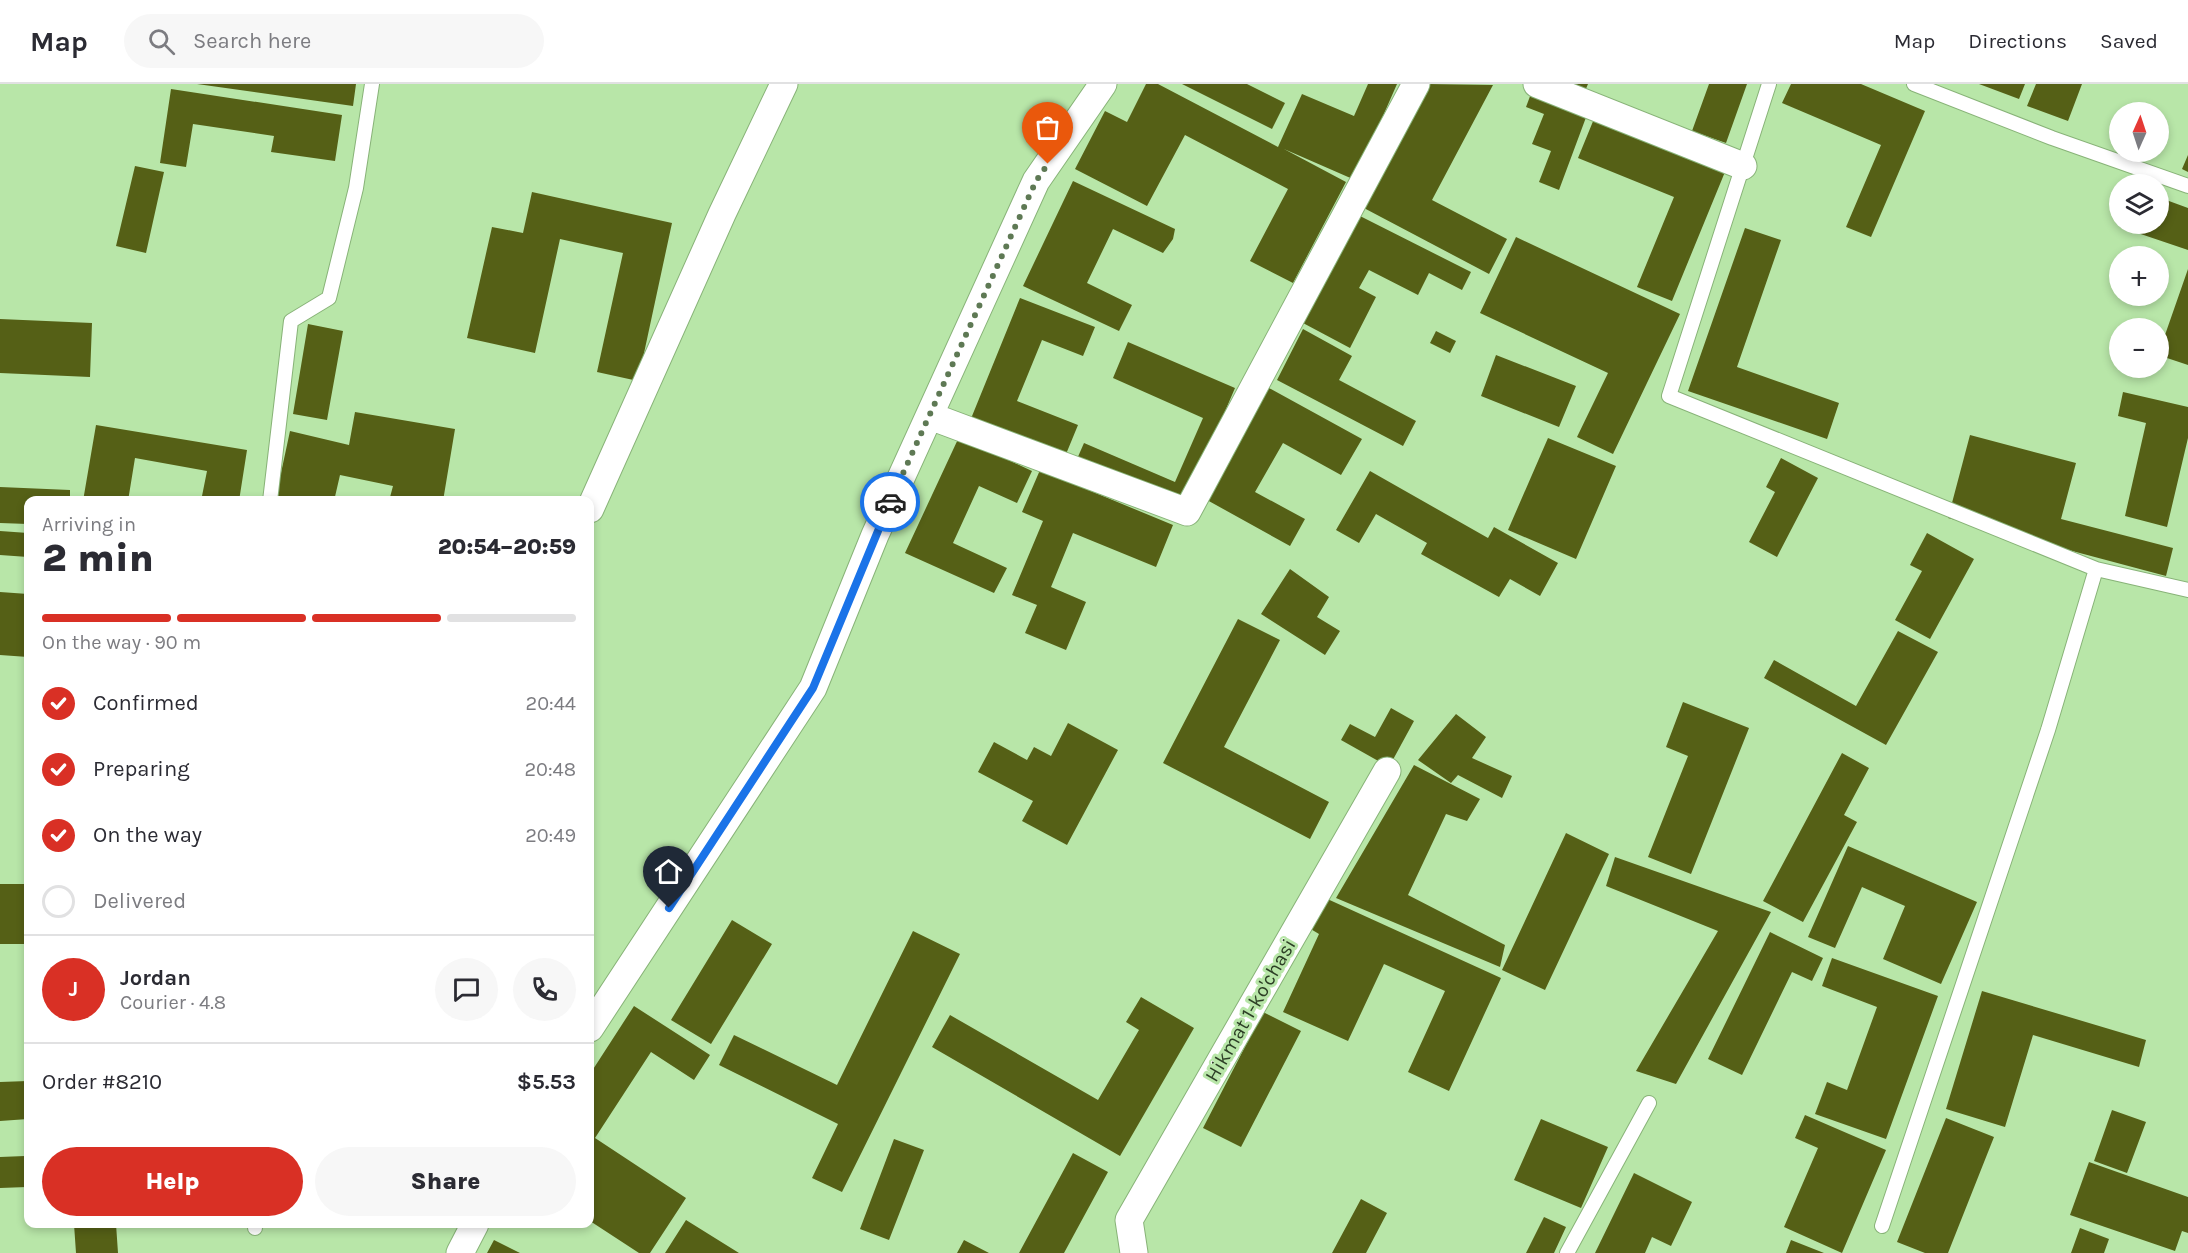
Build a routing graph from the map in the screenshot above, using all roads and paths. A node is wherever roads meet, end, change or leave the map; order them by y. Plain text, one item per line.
1 (372, 84) edge
2 (784, 84) edge
3 (1416, 84) edge
4 (1537, 84) edge
5 (1770, 84) edge
6 (1914, 84) edge
7 (1094, 88) edge
8 (1743, 165) junction
9 (2188, 186) edge
10 (930, 416) junction
11 (271, 496) edge
12 (594, 500) edge
13 (2096, 569) junction
14 (2188, 590) edge
15 (1387, 771) dead end
16 (594, 1022) edge
17 (1649, 1103) dead end
18 (1882, 1226) dead end
19 (473, 1228) edge
20 (460, 1253) edge
21 (1134, 1253) edge
22 (1567, 1253) edge

1 - 11 lane
2 - 12 street
3 - 10 street
4 - 8 street
5 - 8 lane
6 - 9 lane
7 - 10 street
8 - 13 lane
10 - 16 street
13 - 14 lane
13 - 18 lane
15 - 21 street, Hikmat 1-ko'chasi
17 - 22 lane
19 - 20 street

